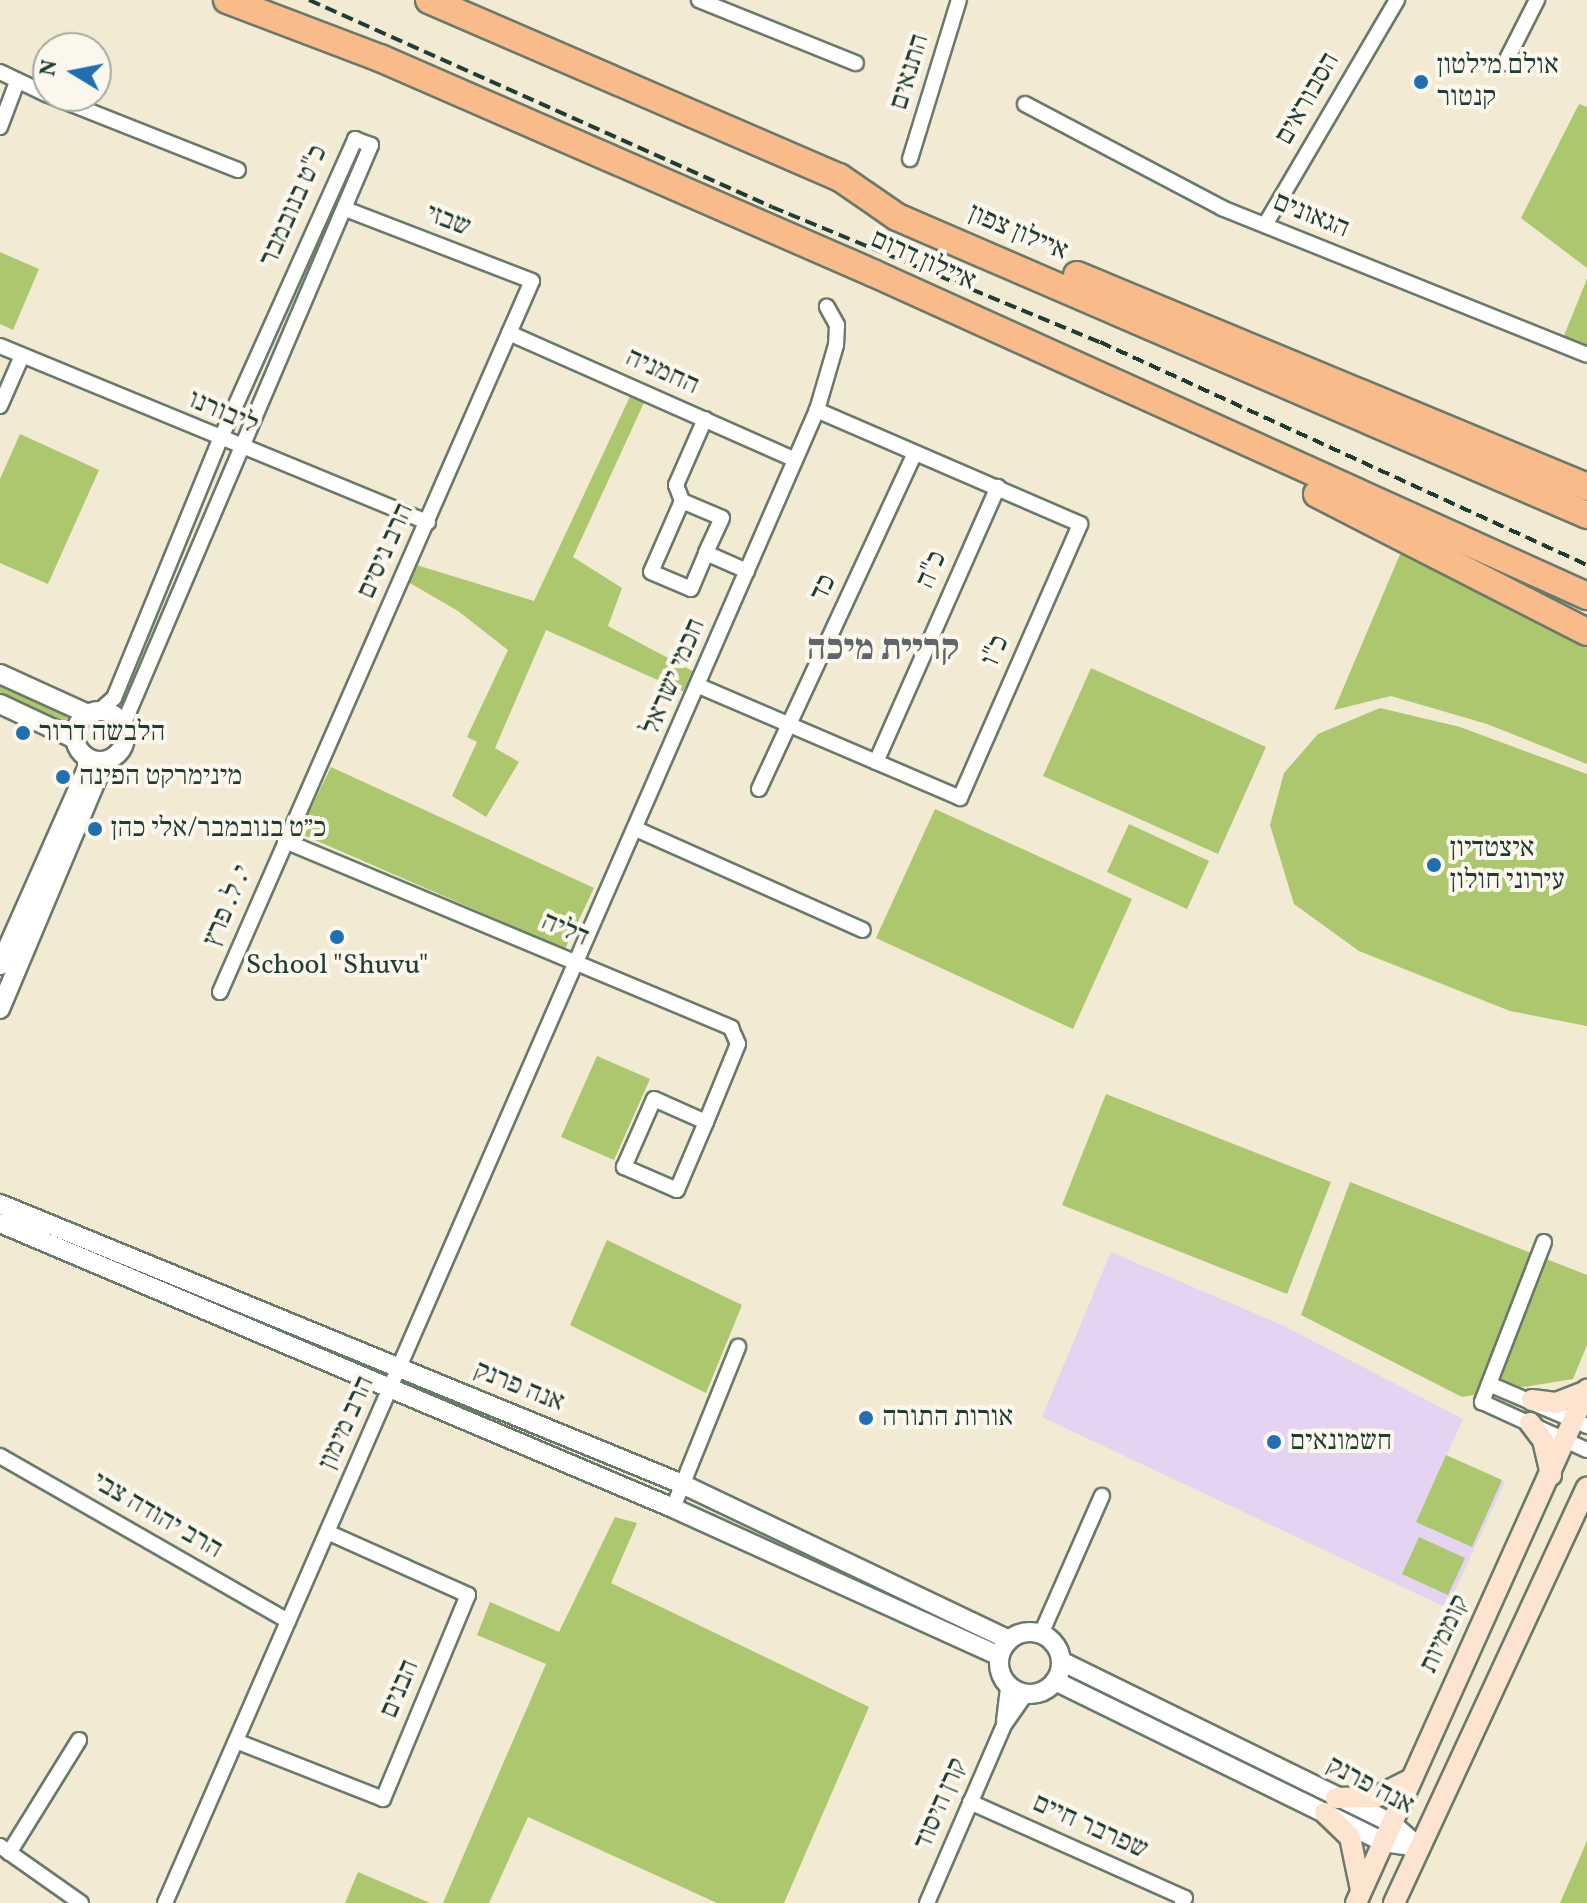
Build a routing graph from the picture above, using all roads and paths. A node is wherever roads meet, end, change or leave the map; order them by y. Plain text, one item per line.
1 (227, 0) edge
2 (429, 0) edge
3 (699, 0) edge
4 (959, 0) edge
5 (1397, 0) edge
6 (1537, 0) edge
7 (856, 63) dead end
8 (1505, 63) dead end
9 (0, 72) edge
10 (17, 82) junction
11 (32, 88) edge
12 (1025, 104) dead end
13 (93, 112) edge
14 (0, 127) edge
15 (910, 159) dead end
16 (238, 170) dead end
17 (839, 177) junction
18 (345, 209) junction
19 (1265, 225) junction
20 (532, 281) joint
21 (827, 307) dead end
22 (994, 328) junction
23 (509, 333) junction
24 (0, 346) edge
25 (1587, 355) edge
26 (22, 356) junction
27 (0, 406) edge
28 (817, 410) junction
29 (705, 419) junction
30 (220, 440) junction
31 (241, 449) junction
32 (915, 453) junction
33 (794, 459) junction
34 (998, 487) junction
35 (1587, 487) edge
36 (682, 501) junction
37 (1587, 515) edge
38 (428, 522) junction
39 (706, 553) junction
40 (747, 571) junction
41 (1587, 596) edge
42 (1587, 632) edge
43 (0, 674) edge
44 (699, 686) junction
45 (0, 704) edge
46 (94, 712) junction
47 (790, 724) junction
48 (123, 725) junction
49 (75, 739) junction
50 (95, 760) junction
51 (876, 762) junction
52 (759, 789) dead end
53 (636, 829) junction
54 (285, 841) junction
55 (863, 930) dead end
56 (576, 963) junction
57 (0, 965) edge
58 (220, 992) dead end
59 (0, 1009) edge
60 (706, 1122) junction
61 (0, 1204) edge
62 (0, 1223) edge
63 (1544, 1242) dead end
64 (738, 1347) dead end
65 (399, 1368) junction
66 (1489, 1384) junction
67 (390, 1389) junction
68 (1587, 1390) edge
69 (1532, 1400) junction
70 (1530, 1423) junction
71 (1581, 1423) edge
72 (1567, 1441) junction
73 (1587, 1450) edge
74 (0, 1456) edge
75 (1551, 1475) junction
76 (682, 1484) junction
77 (1587, 1488) edge
78 (1102, 1496) dead end
79 (673, 1508) junction
80 (327, 1532) junction
81 (288, 1621) junction
82 (1041, 1634) junction
83 (1004, 1648) junction
84 (1061, 1661) junction
85 (1055, 1681) junction
86 (1008, 1686) junction
87 (1026, 1694) junction
88 (1004, 1725) junction
89 (79, 1740) dead end
90 (236, 1741) junction
91 (1407, 1781) junction
92 (970, 1802) junction
93 (1331, 1806) junction
94 (1390, 1822) junction
95 (1383, 1842) junction
96 (1419, 1847) junction
97 (4, 1850) edge
98 (1358, 1897) edge
99 (81, 1903) edge
100 (165, 1903) edge
101 (927, 1903) edge
102 (1182, 1903) edge
103 (1394, 1903) edge

1 - 22 highway, איילון דרום
2 - 17 highway, איילון צפון
3 - 7 street
4 - 15 street, התנאים
5 - 19 street, הסבוראים
6 - 8 street
9 - 10 street
10 - 11 street
10 - 14 street
12 - 19 street, הגאונים
13 - 16 street
17 - 35 highway
17 - 37 highway, איילון צפון
18 - 20 street, שבזי
18 - 30 street, כ"ט בנובמבר
18 - 31 street, כ"ט בנובמבר
19 - 25 street, הגאונים
20 - 23 street, הרב ניסים
21 - 28 street, חכמי ישראל
22 - 41 highway, איילון דרום
22 - 42 highway
23 - 29 street, החמניה
23 - 38 street, הרב ניסים
24 - 26 street, ליבורנו
26 - 27 street
26 - 30 street, ליבורנו
28 - 32 street
28 - 33 street, חכמי ישראל
29 - 33 street, החמניה
29 - 36 street
30 - 31 street, ליבורנו
30 - 46 street, כ"ט בנובמבר
31 - 38 street, ליבורנו
31 - 48 street, כ"ט בנובמבר
32 - 34 street
32 - 47 street, כד
33 - 40 street, חכמי ישראל
34 - 51 street, כ"ה
34 - 51 street, כ"ו
36 - 39 street
36 - 39 street
38 - 54 street, הרב ניסים
39 - 40 street
40 - 44 street, חכמי ישראל
43 - 46 street
44 - 47 street
44 - 53 street, חכמי ישראל
45 - 49 street
46 - 48 street
46 - 49 street
47 - 51 street
47 - 52 street, כד
48 - 50 street
49 - 50 street
50 - 57 street
50 - 59 street
53 - 55 street
53 - 56 street, חכמי ישראל
54 - 56 street, דליה
54 - 58 street, י. ל. פרץ
56 - 60 street, דליה
56 - 65 street, הרב מימון
60 - 60 street, דליה
61 - 65 street, אנה פרנק
62 - 67 street, אנה פרנק
63 - 66 street
64 - 76 street
65 - 67 street, הרב מימון
65 - 76 street, אנה פרנק
66 - 69 street
66 - 70 street
67 - 79 street, אנה פרנק
67 - 80 street, הרב מימון
68 - 69 main road
68 - 71 main road, קוממיות
69 - 71 street
70 - 72 street
70 - 75 main road
71 - 72 main road, קוממיות
72 - 73 street
72 - 75 main road, קוממיות
74 - 81 street, הרב יהודה צבי
75 - 91 main road, קוממיות
76 - 79 street
76 - 83 street, אנה פרנק
77 - 96 main road
78 - 82 street
79 - 83 street, אנה פרנק
80 - 81 street, הרב מימון
80 - 90 street, הבנים
81 - 90 street, הרב מימון
82 - 83 street
82 - 84 street
83 - 86 street
84 - 85 street
84 - 93 street, אנה פרנק
85 - 87 street
85 - 93 street, אנה פרנק
86 - 87 street
86 - 88 street, קרן היסוד
87 - 88 street, קרן היסוד
88 - 92 street, קרן היסוד
89 - 97 street
90 - 100 street, הרב מימון
91 - 93 main road
91 - 94 main road, קוממיות
92 - 101 street, קרן היסוד
92 - 102 street, שפרבר חיים
93 - 94 street, אנה פרנק
93 - 95 street, אנה פרנק
93 - 98 main road
94 - 95 main road, קוממיות
94 - 96 street, אנה פרנק
95 - 96 street, אנה פרנק
95 - 98 main road, קוממיות
96 - 103 main road
97 - 99 street

